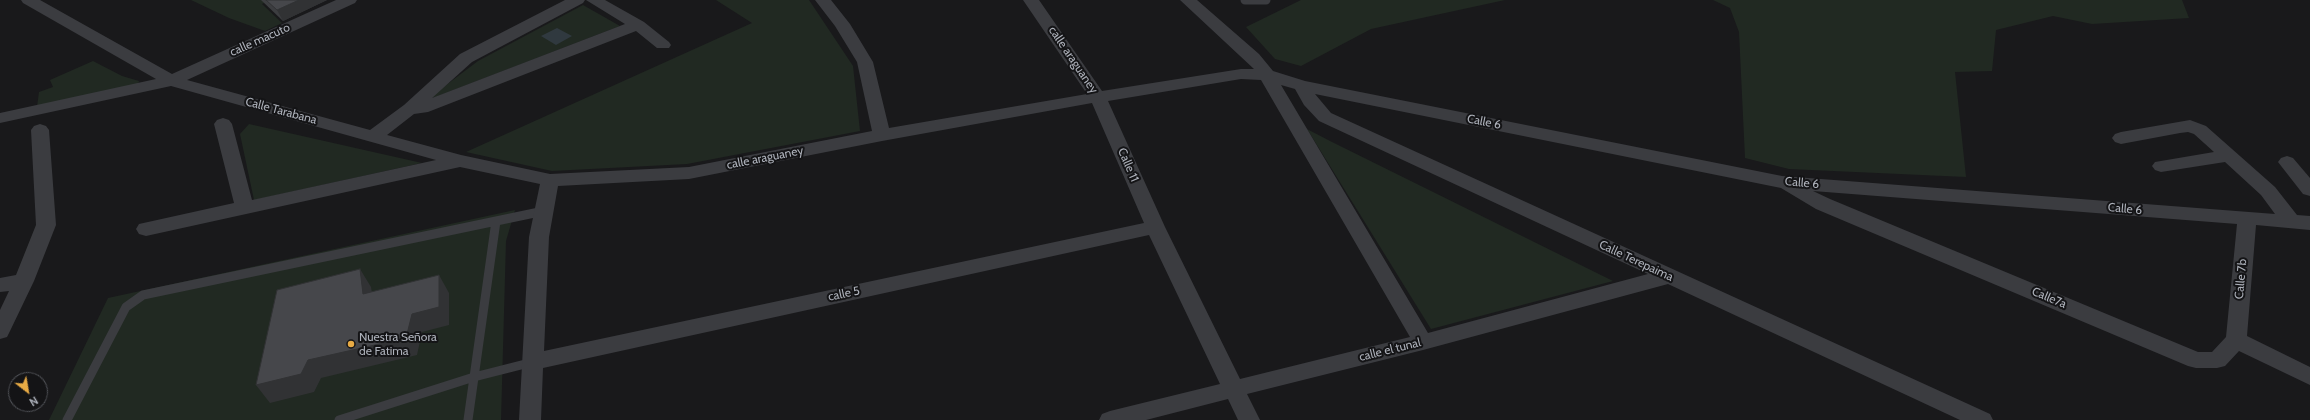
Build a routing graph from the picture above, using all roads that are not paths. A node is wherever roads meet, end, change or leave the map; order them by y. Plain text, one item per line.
1 (29, 0) edge
2 (349, 0) edge
3 (577, 0) edge
4 (594, 0) edge
5 (822, 0) edge
6 (1031, 0) edge
7 (1188, 0) edge
8 (1245, 0) edge
9 (1266, 0) edge
10 (638, 25) junction
11 (663, 45) dead end
12 (1267, 75) junction
13 (171, 81) junction
14 (1302, 86) junction
15 (1098, 97) junction
16 (410, 109) junction
17 (0, 118) edge
18 (224, 124) dead end
19 (40, 130) dead end
20 (882, 135) junction
21 (374, 136) junction
22 (2121, 138) dead end
23 (2228, 156) junction
24 (461, 161) junction
25 (2287, 162) dead end
26 (2161, 166) dead end
27 (550, 180) junction
28 (1782, 182) junction
29 (2310, 190) edge
30 (245, 208) junction
31 (544, 211) junction
32 (2247, 219) junction
33 (496, 221) junction
34 (2301, 223) edge
35 (1155, 227) junction
36 (146, 229) dead end
37 (1670, 276) junction
38 (24, 281) junction
39 (0, 285) edge
40 (0, 331) edge
41 (2236, 340) junction
42 (1423, 342) junction
43 (533, 362) junction
44 (474, 377) junction
45 (2310, 377) edge
46 (1233, 389) junction
47 (1969, 418) edge
48 (68, 420) edge
49 (339, 420) edge
50 (468, 420) edge
51 (530, 420) edge
52 (1110, 420) edge
53 (1249, 420) edge

1 - 13 street, Calle Tarabana
2 - 13 street, calle macuto
3 - 16 street
4 - 10 street
5 - 20 street
6 - 15 street, calle araguaney
7 - 12 street
8 - 9 lane
10 - 11 street
10 - 16 street
12 - 14 street
12 - 15 street
12 - 42 street
13 - 17 street, calle macuto
13 - 21 street, Calle Tarabana
14 - 28 street, Calle 6
14 - 37 street, Calle Terepaima
15 - 20 street, calle araguaney
15 - 35 street, Calle 11
16 - 21 street
18 - 30 street
19 - 38 street
20 - 27 street, calle araguaney
21 - 24 street, Calle Tarabana
22 - 23 street
23 - 26 street
23 - 34 street
24 - 27 street, Calle Tarabana
24 - 30 street
25 - 29 street
27 - 31 street
28 - 32 street, Calle 6
28 - 41 street, Calle7a
30 - 36 street
31 - 33 lane
31 - 43 street
32 - 34 street, Calle 6
32 - 41 street, Calle 7b
33 - 44 lane
33 - 48 lane
35 - 43 street, calle 5
35 - 46 street, Calle 11
37 - 42 street, calle el tunal
37 - 47 street, Calle Terepaima
38 - 39 street
38 - 40 street
41 - 45 street
42 - 46 street, calle el tunal
43 - 44 lane
43 - 51 street
44 - 49 lane
44 - 50 lane
46 - 52 street, calle el tunal
46 - 53 street, Calle 11

